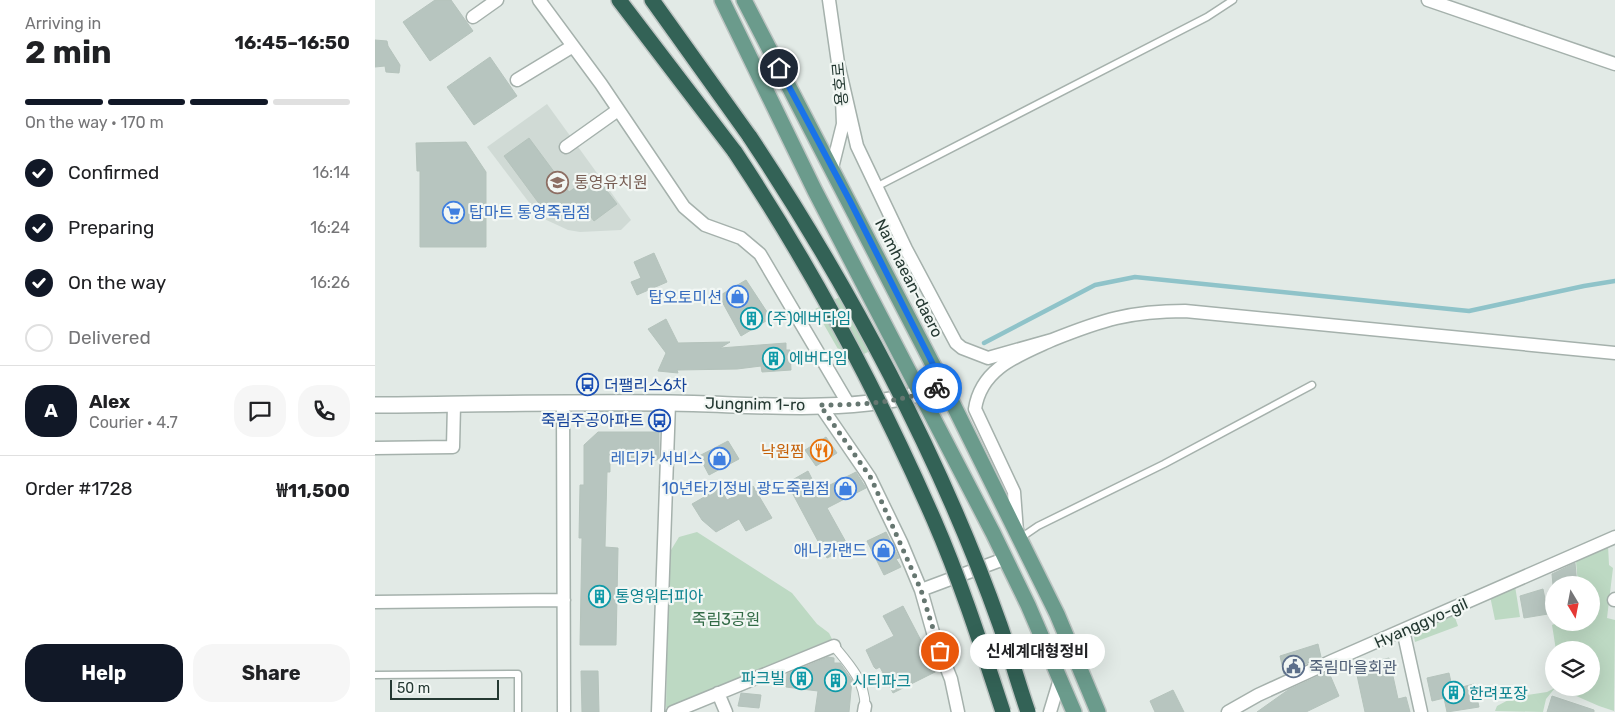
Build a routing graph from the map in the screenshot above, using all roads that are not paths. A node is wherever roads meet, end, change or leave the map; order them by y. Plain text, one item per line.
1 (497, 0) edge
2 (539, 0) edge
3 (619, 0) edge
4 (652, 0) edge
5 (722, 0) edge
6 (744, 0) edge
7 (829, 0) edge
8 (1233, 0) edge
9 (1428, 0) edge
10 (473, 17) dead end
11 (573, 46) junction
12 (839, 63) junction
13 (1615, 64) edge
14 (517, 80) dead end
15 (618, 110) junction
16 (566, 146) dead end
17 (832, 168) junction
18 (876, 187) junction
19 (1052, 340) junction
20 (1615, 353) edge
21 (1312, 385) dead end
22 (944, 386) junction
23 (920, 395) junction
24 (669, 403) junction
25 (453, 404) junction
26 (563, 404) junction
27 (375, 405) edge
28 (820, 405) junction
29 (849, 405) junction
30 (375, 448) edge
31 (1615, 537) edge
32 (1018, 539) junction
33 (1004, 558) junction
34 (921, 590) junction
35 (563, 600) junction
36 (375, 602) edge
37 (1403, 630) junction
38 (834, 646) joint
39 (375, 675) edge
40 (1060, 679) junction
41 (718, 693) junction
42 (864, 709) edge
43 (518, 712) edge
44 (564, 712) edge
45 (659, 712) edge
46 (673, 712) edge
47 (726, 712) edge
48 (958, 712) edge
49 (1003, 712) edge
50 (1028, 712) edge
51 (1051, 712) edge
52 (1074, 712) edge
53 (1098, 712) edge
54 (1228, 712) edge
55 (1421, 712) edge

1 - 10 street
2 - 11 street
3 - 49 highway, bridge
4 - 50 highway, bridge
5 - 23 main road
6 - 17 main road, Namhaean-daero
7 - 12 street, 용호로
8 - 18 lane
9 - 13 street
11 - 14 street
11 - 15 street
12 - 17 street, 용호로
12 - 18 street
15 - 16 street
15 - 29 street
17 - 22 main road, Namhaean-daero
18 - 19 street
19 - 20 street
19 - 32 street
21 - 32 lane
22 - 23 street, Jungnim 1-ro
22 - 32 main road, Namhaean-daero
23 - 29 street, Jungnim 1-ro
23 - 33 main road
24 - 26 street, Jungnim 1-ro
24 - 28 street, Jungnim 1-ro
24 - 45 street
25 - 26 street, Jungnim 1-ro
25 - 27 street, Jungnim 1-ro
25 - 30 street
26 - 35 street
28 - 29 street, Jungnim 1-ro
28 - 34 street
31 - 37 street, Hyanggyo-gil
32 - 53 main road, Namhaean-daero
33 - 34 street
33 - 40 main road
34 - 48 street
35 - 36 street
35 - 44 street
37 - 54 street, Hyanggyo-gil
37 - 55 street
38 - 41 street
38 - 42 street
39 - 43 lane
40 - 51 street
40 - 52 main road
41 - 46 street
41 - 47 street

